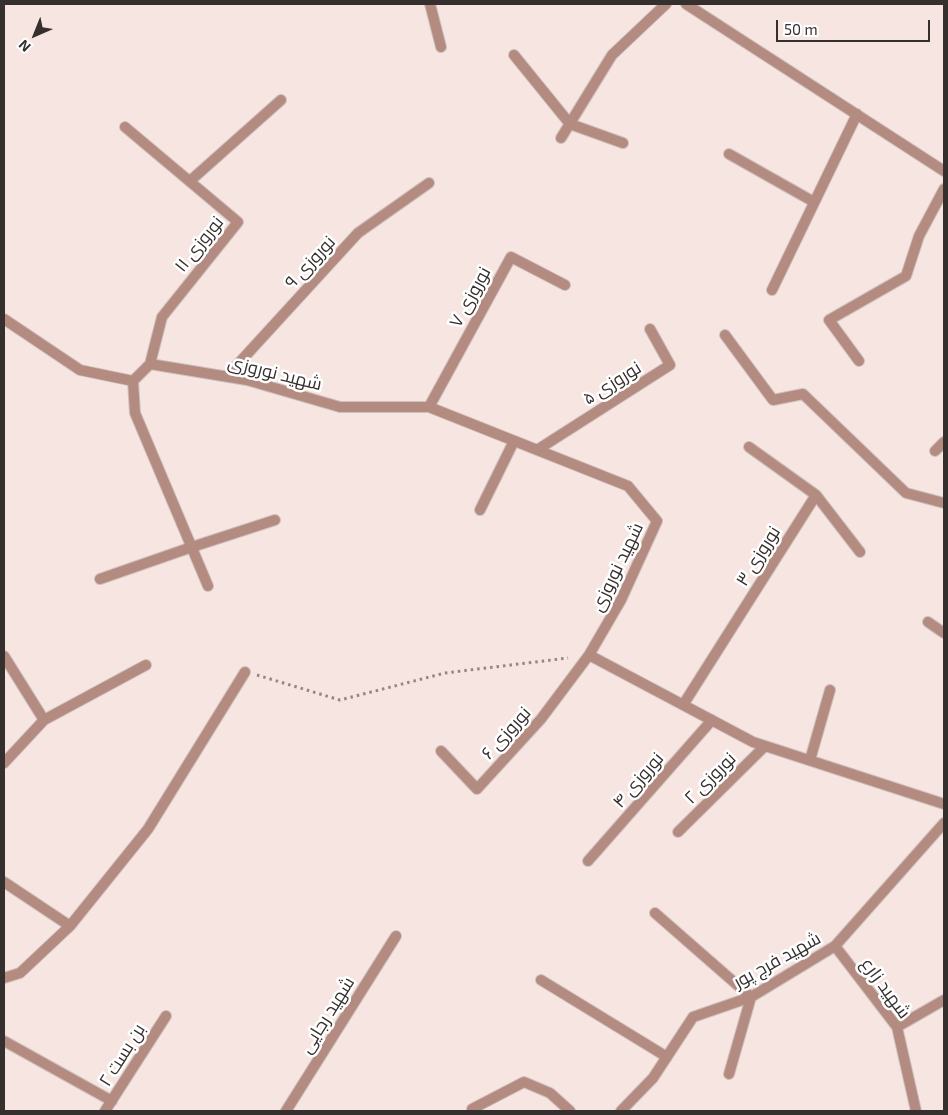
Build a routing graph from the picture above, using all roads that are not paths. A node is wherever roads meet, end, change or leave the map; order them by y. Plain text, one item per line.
1 (430, 4) edge
2 (666, 4) edge
3 (686, 4) edge
4 (441, 47) dead end
5 (514, 55) dead end
6 (281, 100) dead end
7 (857, 114) junction
8 (570, 124) junction
9 (125, 127) dead end
10 (561, 138) dead end
11 (623, 143) dead end
12 (729, 154) dead end
13 (944, 171) edge
14 (190, 182) junction
15 (429, 183) dead end
16 (944, 189) edge
17 (814, 202) junction
18 (565, 284) dead end
19 (772, 290) dead end
20 (4, 319) edge
21 (650, 329) dead end
22 (725, 335) dead end
23 (859, 361) dead end
24 (150, 364) junction
25 (227, 376) junction
26 (133, 381) junction
27 (428, 407) junction
28 (514, 441) junction
29 (944, 442) edge
30 (749, 447) dead end
31 (537, 450) junction
32 (935, 451) dead end
33 (816, 495) junction
34 (944, 502) edge
35 (480, 510) dead end
36 (275, 520) dead end
37 (192, 547) junction
38 (860, 552) dead end
39 (100, 579) dead end
40 (208, 586) dead end
41 (928, 622) dead end
42 (944, 633) edge
43 (589, 655) junction
44 (4, 656) edge
45 (146, 665) dead end
46 (245, 672) road end
47 (830, 690) dead end
48 (683, 705) junction
49 (44, 720) junction
50 (712, 720) junction
51 (765, 746) junction
52 (441, 751) dead end
53 (810, 760) junction
54 (4, 763) edge
55 (944, 804) edge
56 (944, 823) edge
57 (678, 832) dead end
58 (588, 861) dead end
59 (4, 882) edge
60 (656, 913) dead end
61 (70, 926) junction
62 (396, 936) dead end
63 (835, 946) junction
64 (4, 978) edge
65 (541, 980) dead end
66 (751, 997) junction
67 (944, 1000) edge
68 (166, 1016) dead end
69 (897, 1027) junction
70 (4, 1041) edge
71 (666, 1057) junction
72 (729, 1074) dead end
73 (112, 1101) junction
74 (472, 1109) dead end
75 (105, 1111) edge
76 (286, 1111) edge
77 (570, 1111) edge
78 (621, 1111) edge
79 (916, 1111) edge

1 - 4 street
2 - 8 street
3 - 7 street
5 - 8 street
6 - 14 street
7 - 13 street
7 - 17 street
8 - 10 street
8 - 11 street
9 - 14 street, نوروزی ۱۱
12 - 17 street
14 - 24 street, نوروزی ۱۱
15 - 25 street, نوروزی ۹
16 - 23 street
17 - 19 street
18 - 27 street, نوروزی ۷
20 - 26 street
21 - 31 street, نوروزی ۵
22 - 34 street
24 - 25 street, شهید نوروزی
24 - 26 street
25 - 27 street, شهید نوروزی
26 - 37 street
27 - 28 street, شهید نوروزی
28 - 31 street, شهید نوروزی
28 - 35 street
29 - 32 street
30 - 33 street
31 - 43 street, شهید نوروزی
33 - 38 street
33 - 48 street, نوروزی ۳
36 - 37 street
37 - 39 street
37 - 40 street
41 - 42 street
43 - 48 street
43 - 52 street, نوروزی ۶
44 - 49 street
45 - 49 street
46 - 61 street
47 - 53 street
48 - 50 street
49 - 54 street
50 - 51 street
50 - 58 street, نوروزی ۴
51 - 53 street
51 - 57 street, نوروزی ۲
53 - 55 street
56 - 63 street, شهید فرج پور
59 - 61 street
60 - 66 street
61 - 64 street
62 - 76 street, شهید رجایی
63 - 66 street, شهید فرج پور
63 - 69 street, شهید زارع
65 - 71 street
66 - 71 street, شهید فرج پور
66 - 72 street
67 - 69 street
68 - 73 street, بن بست ۲
69 - 79 street, شهید زارع
70 - 73 street
71 - 78 street, شهید فرج پور
73 - 75 street, بن بست ۲
74 - 77 street

